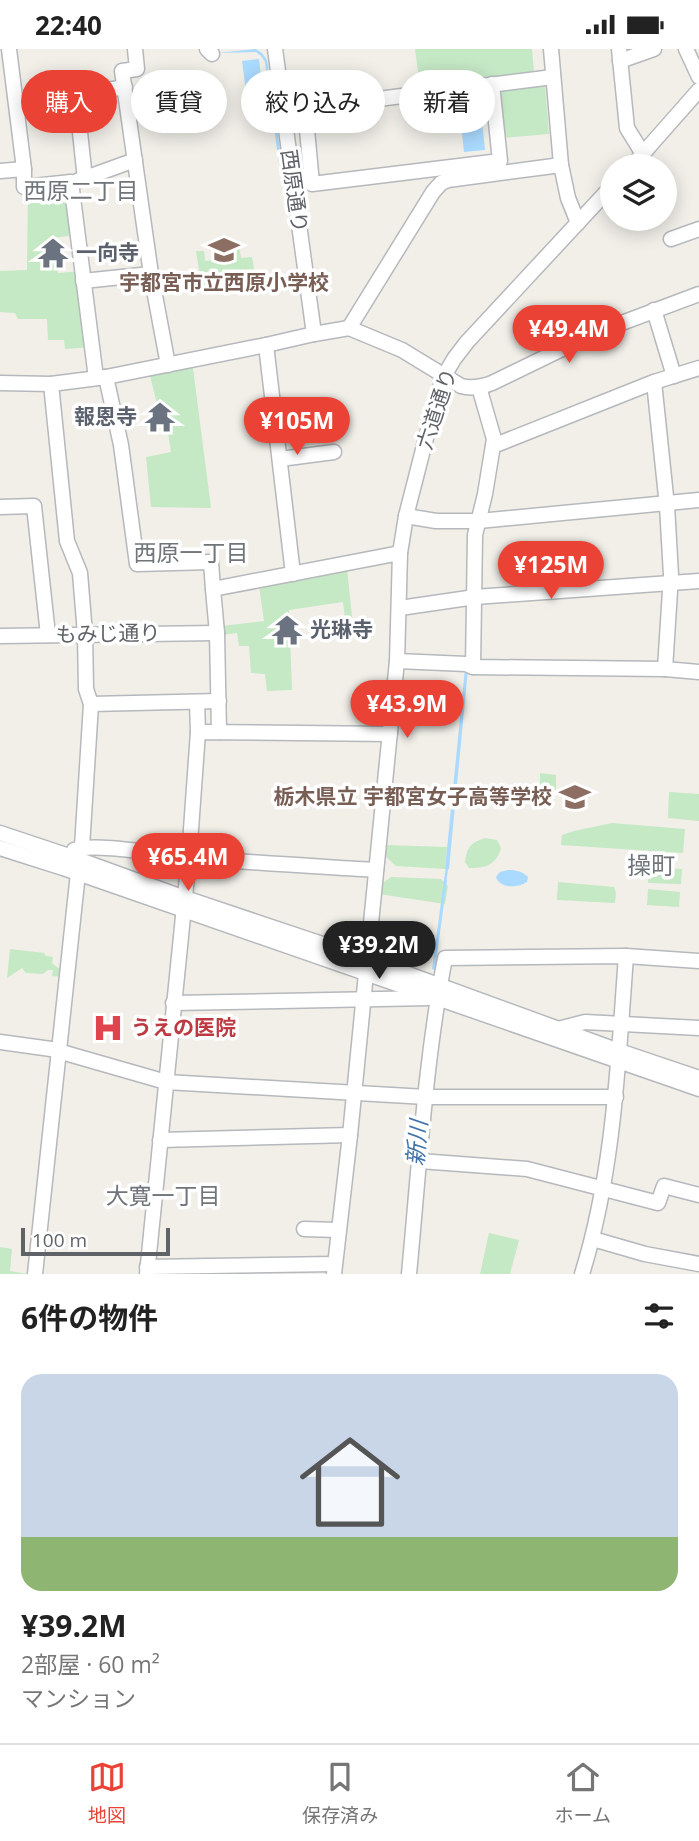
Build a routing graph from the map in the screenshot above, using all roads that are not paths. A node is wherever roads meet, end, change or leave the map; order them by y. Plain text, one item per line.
1 (9, 49) edge
2 (135, 49) edge
3 (275, 49) edge
4 (551, 49) edge
5 (654, 49) edge
6 (686, 49) edge
7 (619, 55) edge
8 (278, 70) edge
9 (553, 77) junction
10 (699, 77) edge
11 (495, 84) edge
12 (125, 87) junction
13 (699, 90) edge
14 (495, 113) edge
15 (286, 133) edge
16 (308, 133) edge
17 (642, 154) edge
18 (644, 154) edge
19 (135, 160) junction
20 (561, 165) junction
21 (24, 169) junction
22 (432, 169) junction
23 (0, 171) edge
24 (78, 180) junction
25 (433, 192) junction
26 (600, 199) edge
27 (578, 223) junction
28 (699, 229) edge
29 (671, 239) dead end
30 (151, 274) junction
31 (83, 281) junction
32 (699, 294) edge
33 (654, 310) junction
34 (349, 328) junction
35 (314, 334) junction
36 (266, 345) junction
37 (168, 365) junction
38 (699, 368) edge
39 (444, 376) junction
40 (674, 376) junction
41 (101, 378) junction
42 (654, 382) junction
43 (0, 383) edge
44 (51, 384) junction
45 (479, 387) junction
46 (493, 446) junction
47 (334, 452) dead end
48 (279, 459) junction
49 (699, 500) edge
50 (666, 502) junction
51 (0, 507) edge
52 (406, 516) junction
53 (479, 521) junction
54 (400, 553) junction
55 (699, 573) edge
56 (293, 574) junction
57 (671, 579) junction
58 (699, 581) edge
59 (214, 589) junction
60 (475, 593) junction
61 (400, 603) junction
62 (217, 633) junction
63 (85, 634) junction
64 (48, 635) junction
65 (0, 636) edge
66 (397, 661) junction
67 (473, 667) junction
68 (665, 669) junction
69 (699, 672) edge
70 (219, 701) junction
71 (197, 702) junction
72 (91, 704) junction
73 (198, 731) junction
74 (219, 733) junction
75 (390, 734) junction
76 (0, 834) edge
77 (82, 847) junction
78 (0, 848) edge
79 (189, 857) junction
80 (66, 862) junction
81 (376, 870) junction
82 (78, 873) junction
83 (184, 904) junction
84 (626, 956) junction
85 (367, 958) junction
86 (699, 961) edge
87 (365, 974) junction
88 (439, 992) junction
89 (363, 1001) junction
90 (173, 1003) junction
91 (621, 1025) junction
92 (699, 1028) edge
93 (558, 1029) junction
94 (0, 1042) edge
95 (59, 1051) junction
96 (618, 1057) junction
97 (699, 1078) edge
98 (166, 1082) junction
99 (699, 1089) edge
100 (353, 1094) junction
101 (426, 1097) junction
102 (616, 1097) junction
103 (350, 1135) junction
104 (160, 1140) junction
105 (420, 1161) junction
106 (603, 1189) junction
107 (699, 1195) edge
108 (304, 1229) dead end
109 (338, 1230) junction
110 (593, 1239) junction
111 (699, 1264) edge
112 (334, 1269) edge
113 (147, 1271) edge
114 (35, 1274) edge
115 (409, 1274) edge
116 (582, 1274) edge

1 - 21 street
2 - 12 street
3 - 8 street, 西原通り
4 - 9 street
5 - 7 street
6 - 10 street
7 - 17 street
9 - 11 street
9 - 20 street
12 - 19 street
12 - 24 street
13 - 18 street
14 - 22 street
15 - 35 street, 西原通り
16 - 22 street
19 - 24 street
19 - 30 street
20 - 25 street
20 - 27 street
21 - 23 street
21 - 24 street
22 - 25 street
24 - 31 street
25 - 34 street
26 - 27 street, 六道通り
27 - 39 street, 六道通り
28 - 29 street
30 - 31 street
30 - 37 street
31 - 41 street
32 - 33 street
33 - 40 street
33 - 45 street
34 - 35 street
34 - 39 street
35 - 36 street
36 - 37 street
36 - 48 street
37 - 41 street
38 - 40 street
39 - 45 street
39 - 52 street, 六道通り
40 - 42 street
41 - 44 street
41 - 59 street
42 - 46 street
42 - 50 street
43 - 44 street
44 - 63 street
45 - 46 street
46 - 53 street
47 - 48 street
48 - 56 street
49 - 50 street
50 - 53 street
50 - 57 street
51 - 64 street
52 - 53 street
52 - 54 street, 六道通り
53 - 60 street
54 - 56 street
54 - 61 street, 六道通り
55 - 57 street
56 - 59 street
57 - 58 street
57 - 60 street
57 - 68 street
59 - 62 street
60 - 61 street
60 - 67 street
61 - 66 street, 六道通り
62 - 63 street, もみじ通り
62 - 70 street
63 - 64 street, もみじ通り
63 - 72 street
64 - 65 street, もみじ通り
66 - 67 street
66 - 75 street, 六道通り
67 - 68 street
68 - 69 street
70 - 71 street
70 - 74 street
71 - 72 street
71 - 73 street
72 - 77 street
73 - 74 street
73 - 79 street
74 - 75 street
75 - 81 street, 六道通り
76 - 80 street
77 - 79 street
77 - 80 street
78 - 80 street
79 - 81 street
79 - 83 street
80 - 82 street
80 - 83 street
81 - 85 street, 六道通り
82 - 83 street
82 - 95 street
83 - 85 street
83 - 87 street
83 - 90 street
84 - 86 street
84 - 88 street
84 - 91 street
85 - 87 street, 六道通り
85 - 88 street
87 - 88 street
87 - 89 street, 六道通り
88 - 89 street
88 - 93 street
88 - 96 street
88 - 101 street
89 - 90 street
89 - 100 street, 六道通り
90 - 98 street
91 - 92 street
91 - 93 street
91 - 96 street
93 - 96 street
94 - 95 street
95 - 98 street
95 - 114 street
96 - 97 street
96 - 99 street
96 - 102 street
98 - 100 street
98 - 104 street
100 - 101 street
100 - 103 street, 六道通り
101 - 102 street
101 - 105 street
102 - 106 street
103 - 104 street
103 - 109 street, 六道通り
104 - 113 street
105 - 106 street
105 - 115 street
106 - 107 street
106 - 110 street
108 - 109 street
109 - 112 street, 六道通り
110 - 111 street
110 - 116 street
112 - 113 street

